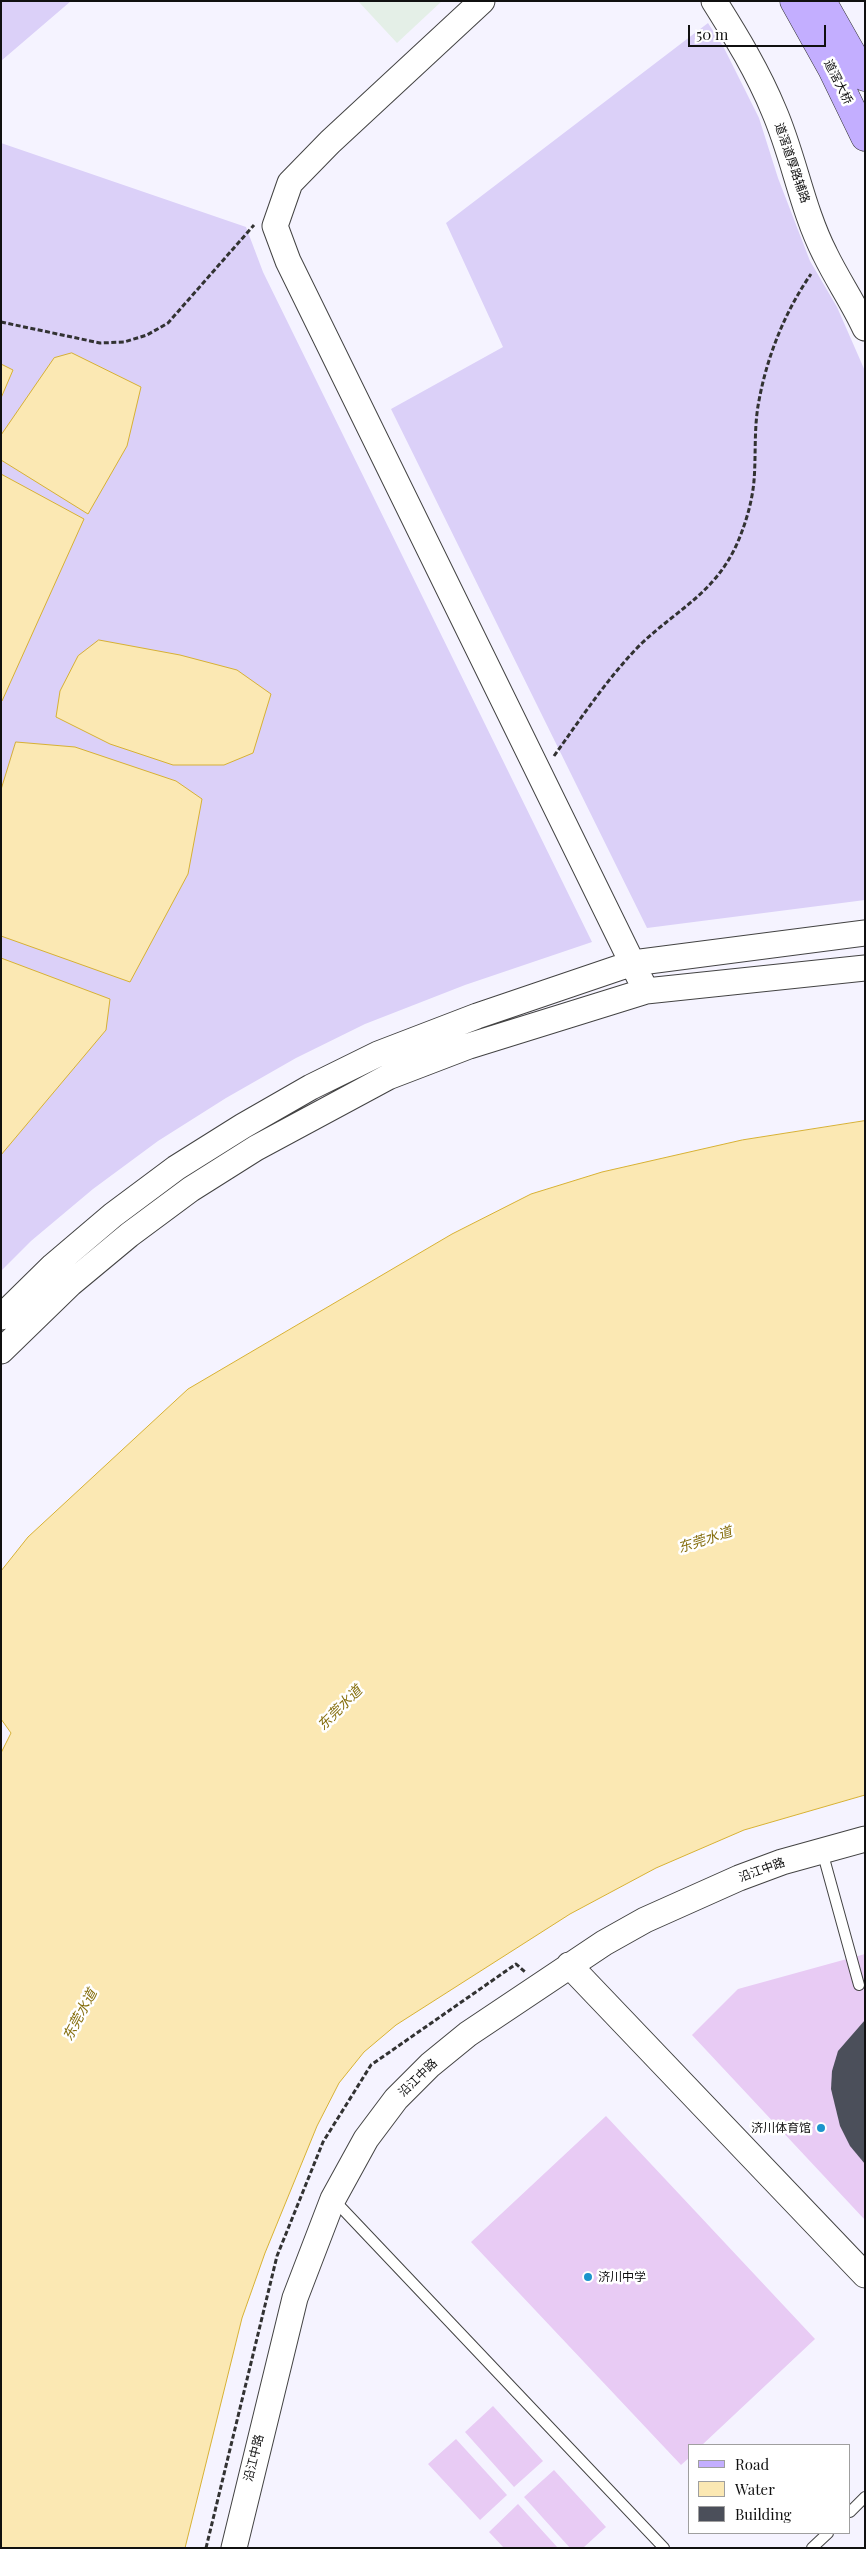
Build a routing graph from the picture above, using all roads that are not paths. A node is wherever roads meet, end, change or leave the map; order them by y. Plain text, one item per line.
1 (482, 1) edge
2 (714, 1) edge
3 (794, 1) edge
4 (822, 1) edge
5 (865, 77) edge
6 (865, 138) edge
7 (865, 328) edge
8 (865, 933) edge
9 (633, 964) junction
10 (865, 968) edge
11 (646, 991) junction
12 (1, 1317) edge
13 (1, 1351) edge
14 (865, 1838) edge
15 (822, 1850) junction
16 (569, 1964) junction
17 (859, 1985) dead end
18 (333, 2199) junction
19 (865, 2275) edge
20 (865, 2497) edge
21 (851, 2511) edge
22 (827, 2534) edge
23 (234, 2548) edge
24 (664, 2548) edge
25 (812, 2548) edge

1 - 9 street
2 - 7 street, 道滘道厚路辅路
3 - 6 main road, 道滘大桥
4 - 5 main road, 道滘大桥
8 - 9 street
9 - 11 street
9 - 12 street
10 - 11 street
11 - 13 street
14 - 15 street, 沿江中路
15 - 16 street, 沿江中路
15 - 17 lane
16 - 18 street, 沿江中路
16 - 19 street
18 - 23 street, 沿江中路
18 - 24 lane
20 - 21 lane
22 - 25 lane

